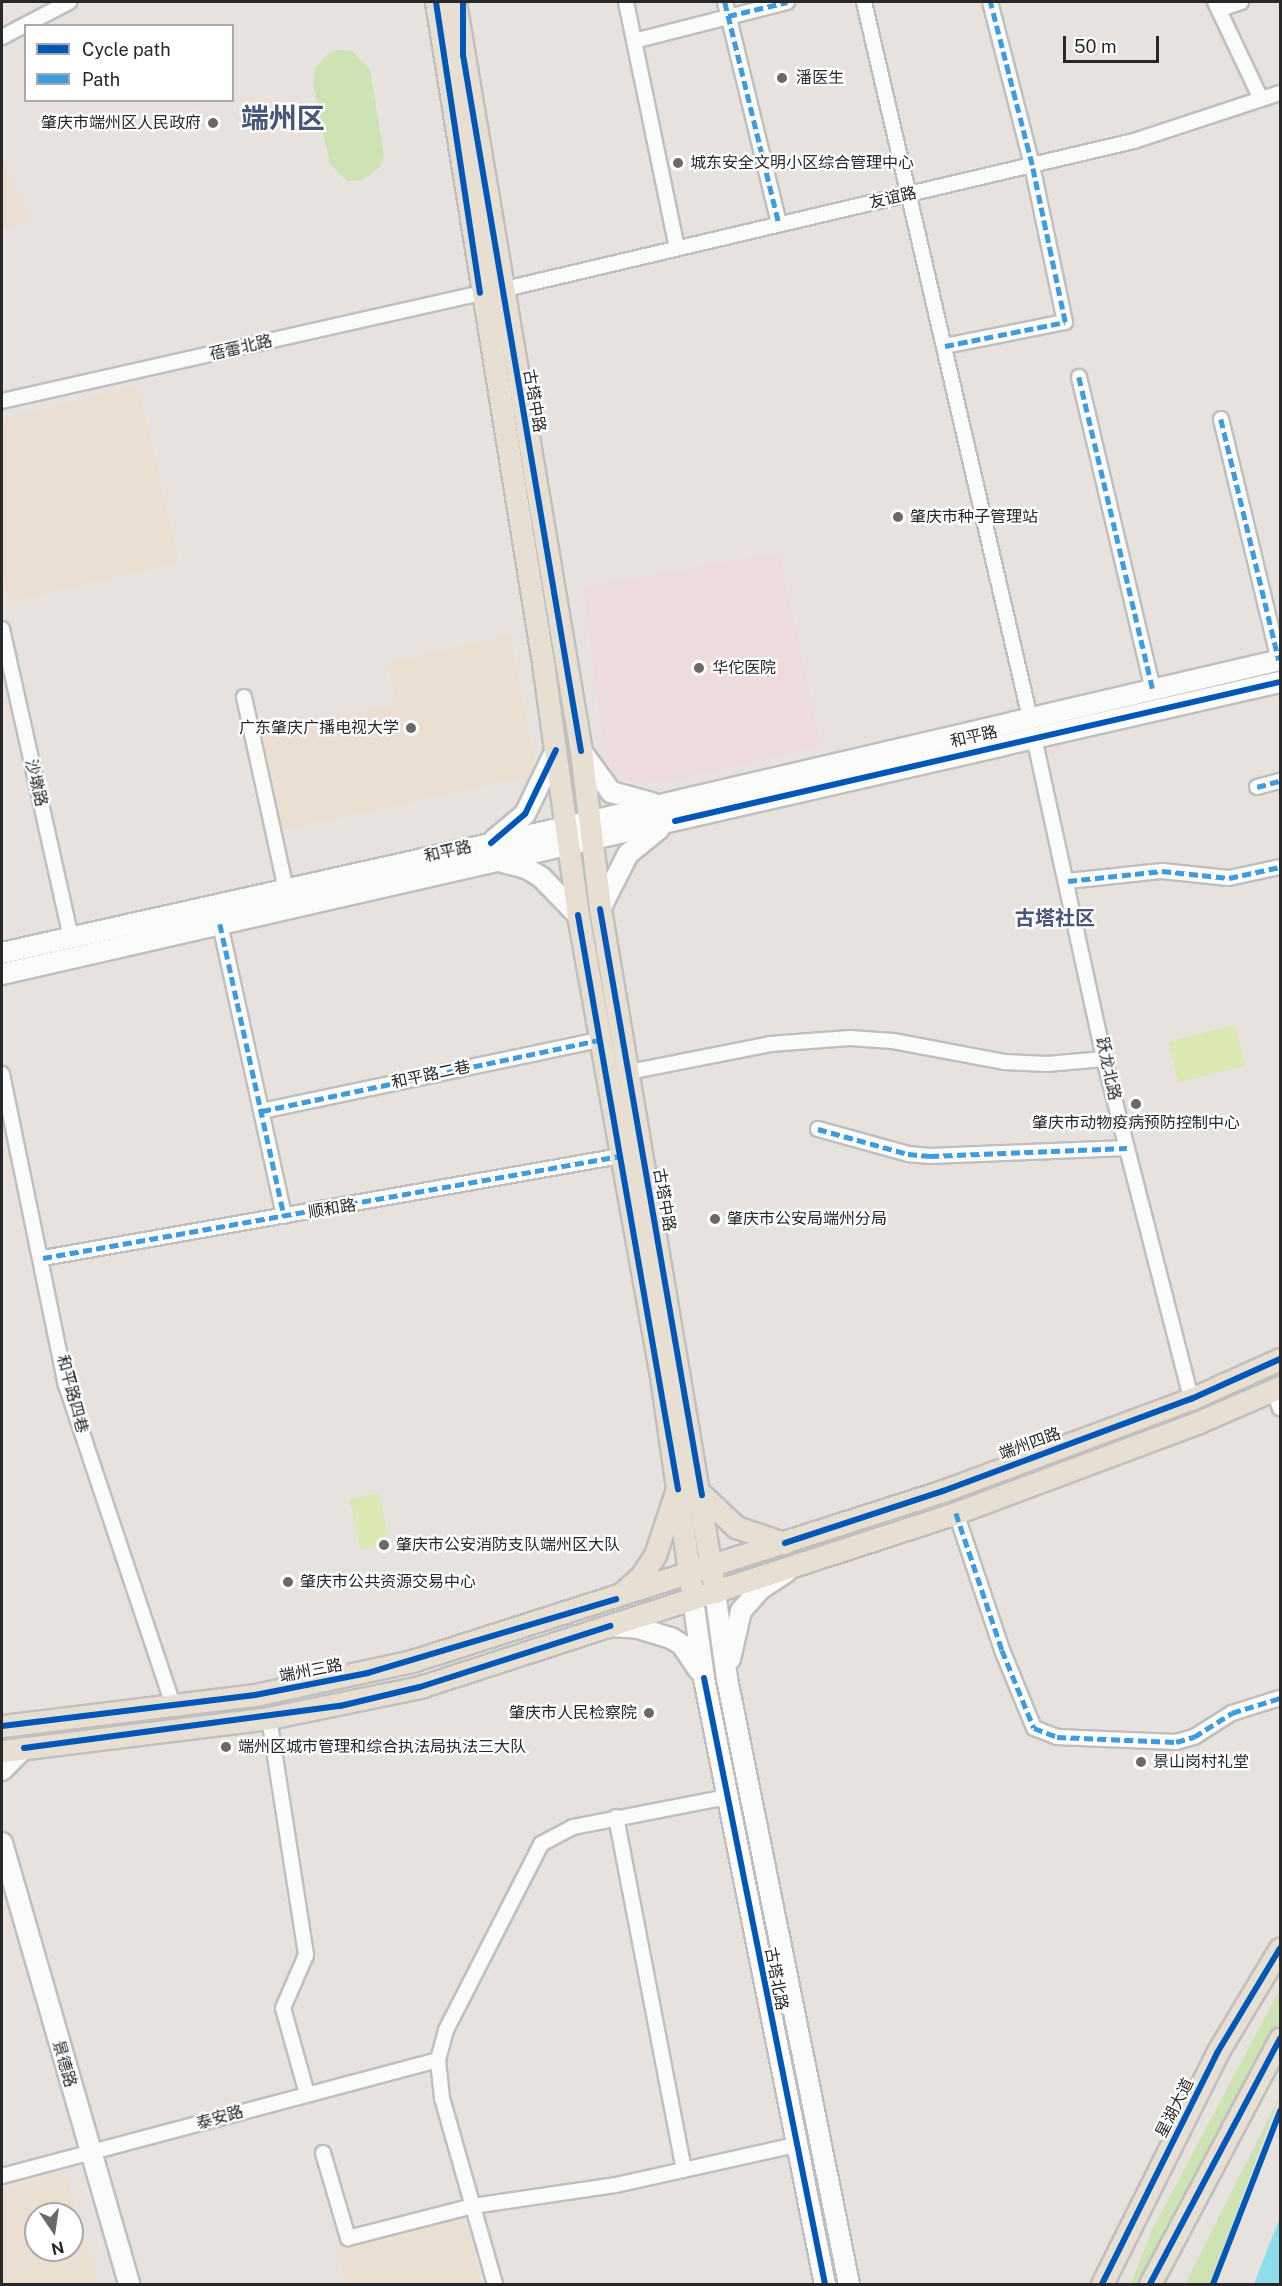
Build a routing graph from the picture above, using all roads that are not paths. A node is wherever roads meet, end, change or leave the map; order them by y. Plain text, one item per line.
1 (69, 2) edge
2 (427, 2) edge
3 (436, 2) edge
4 (454, 2) edge
5 (463, 2) edge
6 (628, 2) edge
7 (725, 2) edge
8 (788, 2) edge
9 (864, 2) edge
10 (990, 2) edge
11 (1241, 2) edge
12 (1218, 5) edge
13 (728, 16) junction
14 (27, 24) edge
15 (24, 26) edge
16 (2, 37) edge
17 (634, 40) junction
18 (454, 55) junction
19 (1281, 93) edge
20 (1262, 99) junction
21 (1032, 165) junction
22 (910, 194) junction
23 (779, 224) junction
24 (677, 248) junction
25 (491, 292) junction
26 (945, 346) junction
27 (1079, 377) dead end
28 (2, 401) edge
29 (1221, 419) dead end
30 (2, 629) edge
31 (564, 657) junction
32 (1280, 660) edge
33 (543, 663) junction
34 (1281, 682) edge
35 (1153, 690) junction
36 (244, 697) dead end
37 (1032, 728) junction
38 (556, 750) junction
39 (581, 751) junction
40 (1281, 781) edge
41 (1257, 788) dead end
42 (672, 812) junction
43 (590, 831) junction
44 (567, 836) junction
45 (494, 852) junction
46 (1281, 867) edge
47 (1068, 881) junction
48 (286, 889) junction
49 (600, 909) junction
50 (578, 915) junction
51 (220, 924) junction
52 (71, 938) junction
53 (2, 953) edge
54 (2, 974) edge
55 (600, 1040) junction
56 (1104, 1059) junction
57 (629, 1072) junction
58 (2, 1074) edge
59 (262, 1111) junction
60 (818, 1128) dead end
61 (1127, 1148) junction
62 (620, 1156) junction
63 (285, 1216) junction
64 (43, 1258) junction
65 (1281, 1359) edge
66 (672, 1382) junction
67 (1278, 1395) edge
68 (1191, 1399) junction
69 (1034, 1457) junction
70 (1043, 1481) junction
71 (678, 1489) junction
72 (702, 1495) junction
73 (956, 1513) junction
74 (785, 1544) junction
75 (712, 1567) junction
76 (792, 1568) junction
77 (689, 1574) junction
78 (715, 1592) junction
79 (616, 1599) junction
80 (693, 1599) junction
81 (610, 1626) junction
82 (704, 1678) junction
83 (727, 1679) junction
84 (1281, 1698) edge
85 (173, 1705) junction
86 (269, 1718) junction
87 (2, 1725) edge
88 (24, 1748) junction
89 (2, 1751) edge
90 (2, 1770) edge
91 (727, 1797) junction
92 (616, 1817) junction
93 (2, 1843) edge
94 (2, 1880) edge
95 (1281, 1948) edge
96 (1281, 2038) edge
97 (438, 2060) junction
98 (307, 2094) junction
99 (795, 2145) junction
100 (323, 2153) dead end
101 (84, 2154) junction
102 (684, 2170) junction
103 (2, 2176) edge
104 (473, 2206) junction
105 (119, 2284) edge
106 (129, 2284) edge
107 (495, 2284) edge
108 (825, 2284) edge
109 (849, 2284) edge
110 (1102, 2284) edge
111 (1150, 2284) edge

1 - 14 street
2 - 18 main road, 古塔中路
3 - 18 main road, 古塔中路
4 - 18 main road, 古塔中路
5 - 18 main road, 古塔中路
6 - 17 street
7 - 13 street
8 - 13 street
9 - 22 street, 跃龙北路
10 - 21 street
11 - 12 street
12 - 20 street
13 - 17 street
13 - 23 street
15 - 16 street
17 - 24 street
18 - 25 main road, 古塔中路
19 - 20 street, 友谊路
20 - 21 street, 友谊路
21 - 22 street, 友谊路
21 - 26 street
22 - 23 street, 友谊路
22 - 26 street, 跃龙北路
23 - 24 street, 友谊路
24 - 25 street, 友谊路
25 - 28 street, 蓓蕾北路
25 - 31 main road, 古塔中路
25 - 33 main road, 古塔中路
26 - 37 street, 跃龙北路
27 - 35 street
29 - 32 street
30 - 52 street, 沙墩路
31 - 33 main road
31 - 39 main road, 古塔中路
32 - 35 main road, 和平路
33 - 38 main road, 古塔中路
34 - 37 main road, 和平路
35 - 37 main road, 和平路
36 - 48 street
37 - 42 main road, 和平路
37 - 47 street, 跃龙北路
38 - 44 main road, 古塔中路
38 - 45 main road
39 - 42 main road
39 - 43 main road, 古塔中路
40 - 41 street
42 - 43 main road, 和平路
42 - 49 main road
43 - 44 main road, 和平路
43 - 49 main road, 古塔中路
44 - 45 main road, 和平路
44 - 50 main road, 古塔中路
45 - 48 main road, 和平路
45 - 50 main road
45 - 51 main road, 和平路
46 - 47 street
47 - 56 street, 跃龙北路
48 - 52 main road, 和平路
49 - 57 main road, 古塔中路
50 - 55 main road, 古塔中路
51 - 54 main road, 和平路
51 - 59 street
52 - 53 main road, 和平路
55 - 59 street, 和平路二巷
55 - 62 main road, 古塔中路
56 - 57 street
56 - 61 street, 跃龙北路
57 - 66 main road, 古塔中路
58 - 64 street, 和平路四巷
59 - 63 street
60 - 61 street
61 - 68 street, 跃龙北路
62 - 63 street, 顺和路
62 - 66 main road, 古塔中路
63 - 64 street, 顺和路
64 - 85 street, 和平路四巷
65 - 68 main road, 端州四路
66 - 71 main road, 古塔中路
66 - 72 main road, 古塔中路
67 - 70 main road
68 - 69 main road, 端州四路
69 - 70 main road
69 - 74 main road, 端州四路
70 - 73 main road
71 - 77 main road, 古塔中路
71 - 79 main road
72 - 74 main road
72 - 75 main road, 古塔中路
73 - 76 main road
73 - 84 street
74 - 75 main road, 端州四路
75 - 77 main road, 端州四路
75 - 78 main road, 古塔中路
76 - 78 main road
76 - 83 main road
77 - 79 main road, 端州三路
77 - 80 main road, 古塔中路
78 - 80 main road
78 - 83 main road, 古塔北路
79 - 85 main road, 端州三路
80 - 81 main road
80 - 82 main road, 古塔北路
81 - 82 main road
81 - 86 main road
82 - 91 main road, 古塔北路
83 - 109 main road, 古塔北路
85 - 87 main road, 端州三路
86 - 88 main road
86 - 98 street
88 - 89 main road
88 - 90 main road
91 - 92 street
91 - 99 main road, 古塔北路
92 - 97 street
92 - 102 street
93 - 101 main road, 景德路
94 - 101 main road, 景德路
95 - 110 main road, 星湖大道
96 - 111 main road
97 - 98 street, 泰安路
97 - 104 street
98 - 101 street, 泰安路
99 - 102 street
99 - 108 main road, 古塔北路
100 - 104 street
101 - 103 street, 泰安路
101 - 105 main road, 景德路
101 - 106 main road, 景德路
102 - 104 street
104 - 107 street

